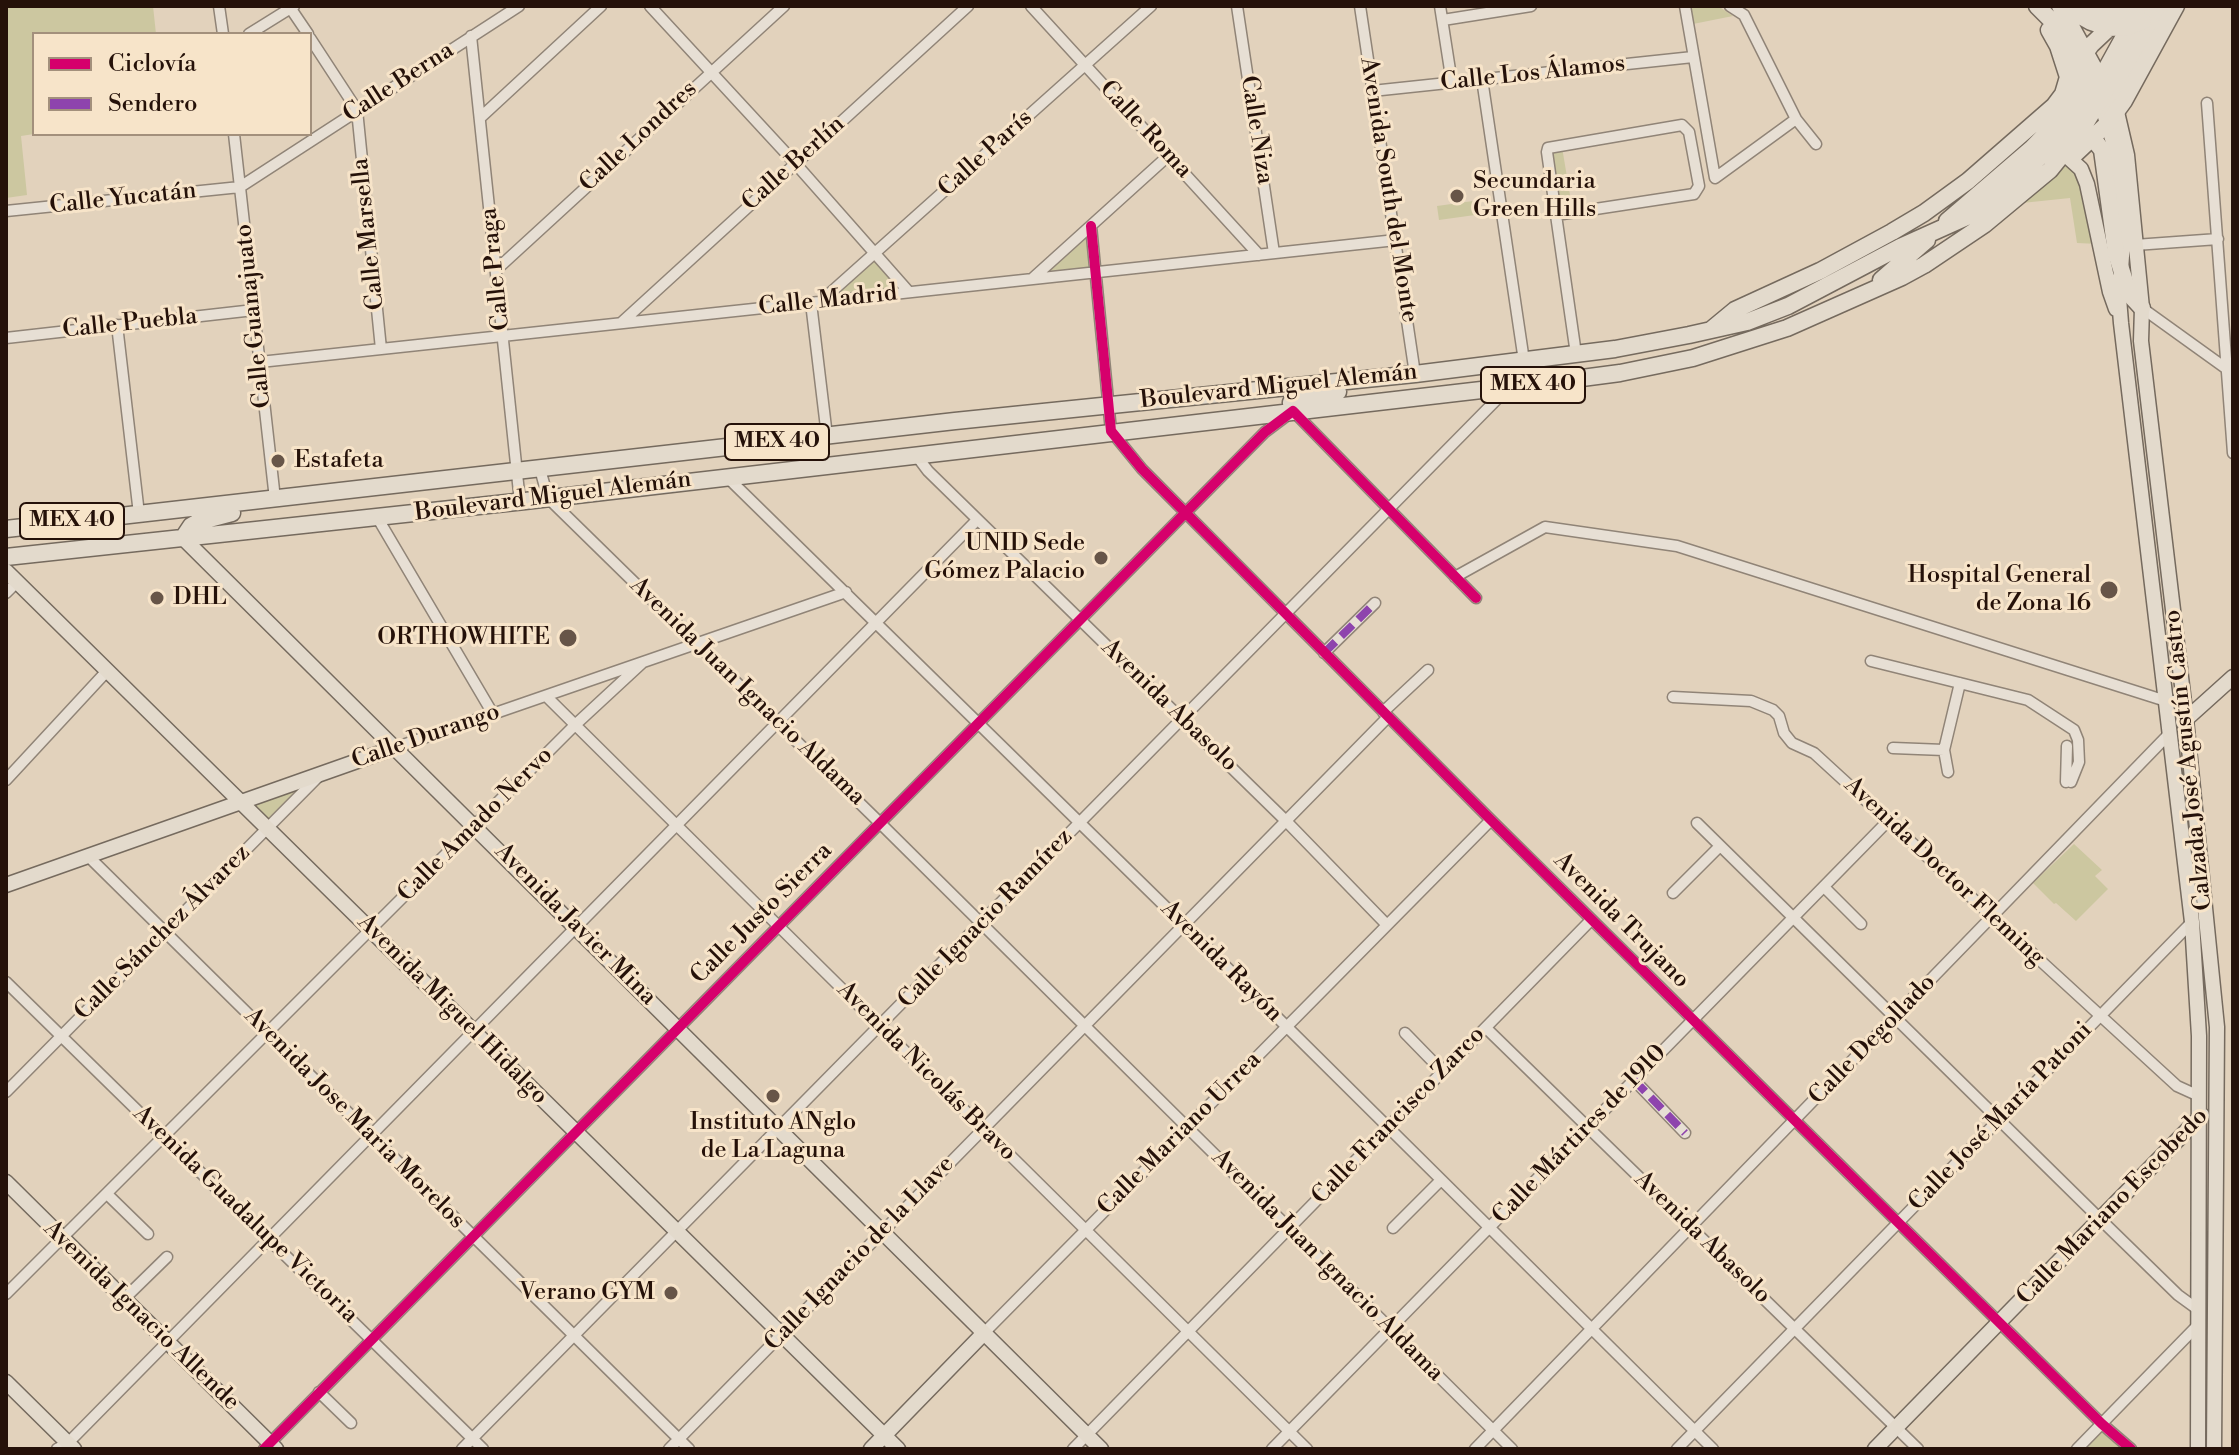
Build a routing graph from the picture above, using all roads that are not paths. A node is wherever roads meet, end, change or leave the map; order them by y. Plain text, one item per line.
1 (219, 6) edge
2 (519, 6) edge
3 (601, 6) edge
4 (650, 6) edge
5 (784, 6) edge
6 (968, 6) edge
7 (1031, 6) edge
8 (1151, 6) edge
9 (1237, 6) edge
10 (1360, 6) edge
11 (1440, 6) edge
12 (1531, 6) edge
13 (1685, 6) edge
14 (1730, 6) edge
15 (2035, 6) edge
16 (2062, 6) edge
17 (2088, 6) edge
18 (2165, 6) edge
19 (2176, 6) edge
20 (291, 7) edge
21 (2137, 14) edge
22 (1443, 20) junction
23 (2109, 28) junction
24 (223, 32) edge
25 (252, 32) edge
26 (307, 32) edge
27 (471, 36) junction
28 (312, 41) edge
29 (1693, 57) junction
30 (1085, 66) junction
31 (711, 72) junction
32 (2068, 77) junction
33 (1482, 79) junction
34 (1452, 83) junction
35 (2098, 86) junction
36 (1372, 91) junction
37 (2207, 103) dead end
38 (357, 110) junction
39 (480, 118) junction
40 (1796, 119) junction
41 (2080, 133) junction
42 (234, 136) edge
43 (1816, 144) dead end
44 (2004, 150) junction
45 (1168, 156) junction
46 (2070, 159) junction
47 (795, 163) junction
48 (2006, 170) junction
49 (2050, 170) junction
50 (240, 187) junction
51 (6, 211) edge
52 (1556, 215) junction
53 (1091, 226) junction
54 (1935, 232) junction
55 (2218, 239) junction
56 (1396, 240) junction
57 (2135, 245) junction
58 (2233, 251) edge
59 (2219, 252) junction
60 (875, 253) junction
61 (1274, 253) junction
62 (1259, 255) junction
63 (2121, 267) junction
64 (496, 270) junction
65 (1095, 272) junction
66 (1032, 279) junction
67 (909, 292) junction
68 (1864, 293) junction
69 (815, 302) junction
70 (2142, 308) junction
71 (254, 310) junction
72 (621, 323) junction
73 (2121, 323) junction
74 (117, 325) junction
75 (1711, 330) junction
76 (503, 335) junction
77 (6, 338) edge
78 (381, 349) junction
79 (1576, 354) junction
80 (1524, 361) junction
81 (260, 362) junction
82 (2230, 372) edge
83 (1415, 374) junction
84 (1365, 380) junction
85 (1508, 387) junction
86 (1421, 397) junction
87 (1108, 405) junction
88 (1293, 411) junction
89 (1111, 431) junction
90 (827, 436) junction
91 (2155, 451) junction
92 (2138, 452) junction
93 (2233, 453) edge
94 (916, 455) junction
95 (540, 469) junction
96 (517, 472) junction
97 (727, 477) junction
98 (548, 498) junction
99 (275, 499) junction
100 (520, 502) junction
101 (1389, 509) junction
102 (1186, 513) junction
103 (139, 514) junction
104 (377, 517) junction
105 (977, 520) junction
106 (6, 529) edge
107 (183, 538) junction
108 (6, 557) edge
109 (12, 576) edge
110 (1455, 577) junction
111 (846, 592) junction
112 (6, 593) edge
113 (1476, 598) dead end
114 (1375, 603) dead end
115 (1286, 614) junction
116 (1080, 620) junction
117 (876, 622) junction
118 (698, 643) junction
119 (1324, 653) junction
120 (1871, 661) dead end
121 (642, 663) junction
122 (1428, 670) dead end
123 (107, 671) junction
124 (2233, 677) edge
125 (1960, 683) junction
126 (546, 696) junction
127 (1673, 697) dead end
128 (2166, 701) junction
129 (2183, 701) junction
130 (493, 714) junction
131 (1386, 715) junction
132 (2186, 719) junction
133 (1182, 720) junction
134 (778, 722) junction
135 (979, 723) junction
136 (575, 725) junction
137 (2170, 733) junction
138 (2067, 746) dead end
139 (397, 747) junction
140 (1893, 748) dead end
141 (1944, 750) junction
142 (1948, 772) dead end
143 (319, 775) junction
144 (6, 780) edge
145 (241, 803) junction
146 (1491, 820) junction
147 (1286, 821) junction
148 (1888, 821) junction
149 (880, 823) junction
150 (1081, 823) junction
151 (1697, 823) dead end
152 (475, 825) junction
153 (676, 825) junction
154 (267, 828) junction
155 (1720, 846) junction
156 (88, 856) junction
157 (6, 885) edge
158 (1824, 887) junction
159 (1673, 893) dead end
160 (1992, 917) junction
161 (1793, 918) junction
162 (1591, 920) junction
163 (2192, 922) junction
164 (982, 924) junction
165 (1861, 924) dead end
166 (1184, 925) junction
167 (1387, 925) junction
168 (576, 926) junction
169 (778, 926) junction
170 (371, 930) junction
171 (165, 932) junction
172 (6, 982) edge
173 (2100, 1016) junction
174 (1895, 1017) junction
175 (1693, 1020) junction
176 (1085, 1026) junction
177 (880, 1027) junction
178 (1287, 1027) junction
179 (678, 1028) junction
180 (1486, 1028) junction
181 (473, 1031) junction
182 (1405, 1033) dead end
183 (267, 1034) junction
184 (61, 1036) junction
185 (1443, 1072) junction
186 (1634, 1080) junction
187 (6, 1092) edge
188 (2233, 1095) edge
189 (2199, 1096) junction
190 (2216, 1099) junction
191 (2199, 1119) junction
192 (1998, 1120) junction
193 (1795, 1121) junction
194 (1187, 1127) junction
195 (1388, 1127) junction
196 (1587, 1128) junction
197 (780, 1129) junction
198 (983, 1129) junction
199 (576, 1132) junction
200 (1685, 1133) dead end
201 (370, 1136) junction
202 (165, 1137) junction
203 (1441, 1180) junction
204 (6, 1182) edge
205 (107, 1194) junction
206 (2100, 1219) junction
207 (1898, 1222) junction
208 (1489, 1227) junction
209 (1692, 1227) junction
210 (1289, 1228) junction
211 (1393, 1228) dead end
212 (1086, 1230) junction
213 (882, 1231) junction
214 (678, 1232) junction
215 (148, 1234) dead end
216 (473, 1236) junction
217 (269, 1238) junction
218 (61, 1239) junction
219 (167, 1257) dead end
220 (6, 1294) edge
221 (123, 1300) junction
222 (2198, 1309) junction
223 (1999, 1322) junction
224 (2215, 1322) junction
225 (2198, 1325) junction
226 (1795, 1328) junction
227 (1390, 1329) junction
228 (1592, 1329) junction
229 (1188, 1332) junction
230 (984, 1333) junction
231 (781, 1334) junction
232 (574, 1336) junction
233 (372, 1339) junction
234 (167, 1342) junction
235 (6, 1382) edge
236 (319, 1392) junction
237 (351, 1423) dead end
238 (2102, 1424) junction
239 (1896, 1427) junction
240 (1493, 1430) junction
241 (1289, 1431) junction
242 (1694, 1431) junction
243 (1087, 1435) junction
244 (884, 1436) junction
245 (473, 1439) junction
246 (679, 1439) junction
247 (66, 1447) edge
248 (270, 1447) edge
249 (462, 1449) edge
250 (483, 1449) edge
251 (669, 1449) edge
252 (689, 1449) edge
253 (871, 1449) edge
254 (898, 1449) edge
255 (1073, 1449) edge
256 (1101, 1449) edge
257 (1272, 1449) edge
258 (1307, 1449) edge
259 (1475, 1449) edge
260 (1512, 1449) edge
261 (1677, 1449) edge
262 (1713, 1449) edge
263 (1875, 1449) edge
264 (1918, 1449) edge
265 (2077, 1449) edge
266 (2131, 1449) edge
267 (2198, 1449) edge
268 (2214, 1449) edge

1 - 24 street
2 - 27 street, Calle Berna
3 - 39 street
4 - 31 street
5 - 31 street, Calle Londres
6 - 47 street, Calle Berlín
7 - 30 street, Calle Roma
8 - 30 street, Calle París
9 - 61 street, Calle Niza
10 - 36 street, Avenida South del Monte
11 - 22 street
12 - 22 street
13 - 29 street
14 - 40 street
15 - 32 highway
15 - 35 highway
16 - 23 highway
16 - 35 highway
17 - 21 highway
18 - 35 main road
19 - 35 highway
20 - 25 street
20 - 26 street, Calle Marsella
21 - 23 highway
21 - 35 main road, Boulevard Miguel Alemán / MEX 40
22 - 34 street
23 - 35 highway
27 - 38 street, Calle Berna
27 - 39 street, Calle Praga
28 - 38 street, Calle Marsella
29 - 33 street, Calle Los Álamos
29 - 40 street
30 - 45 street, Calle Roma
30 - 60 street, Calle París
31 - 47 street
31 - 64 street, Calle Londres
32 - 35 highway
32 - 44 highway
33 - 34 street, Calle Los Álamos
33 - 80 street
34 - 36 street, Calle Los Álamos
35 - 41 highway
35 - 41 highway, Boulevard Miguel Alemán / MEX 40
35 - 48 highway
35 - 57 main road, Calzada José Agustín Castro
35 - 63 main road, Calzada José Agustín Castro
36 - 56 street, Avenida South del Monte
37 - 55 street
38 - 50 street, Calle Berna
38 - 78 street, Calle Marsella
39 - 64 street, Calle Praga
40 - 43 street
41 - 46 highway
41 - 49 highway, Boulevard Miguel Alemán / MEX 40
41 - 54 highway, Boulevard Miguel Alemán / MEX 40
41 - 63 highway
42 - 50 street, Calle Guanajuato
44 - 48 highway
44 - 75 highway
45 - 53 street
45 - 62 street, Calle Roma
46 - 49 highway
46 - 73 main road
47 - 60 street
47 - 72 street, Calle Berlín
48 - 54 highway
49 - 68 highway, Boulevard Miguel Alemán / MEX 40
50 - 51 street, Calle Yucatán
50 - 71 street, Calle Guanajuato
52 - 52 street
52 - 79 street
53 - 65 street
53 - 66 street
54 - 68 highway
54 - 75 highway, Boulevard Miguel Alemán / MEX 40
55 - 57 street
55 - 59 street
56 - 61 street, Calle Madrid
56 - 83 street, Avenida South del Monte
57 - 70 main road, Calzada José Agustín Castro
58 - 59 street
59 - 82 street
60 - 67 street
60 - 69 street, Calle París
61 - 62 street, Calle Madrid
62 - 65 street, Calle Madrid
63 - 70 highway
63 - 73 main road, Calzada José Agustín Castro
64 - 76 street, Calle Praga
65 - 66 street, Calle Madrid
65 - 87 street
66 - 67 street, Calle Madrid
67 - 69 street, Calle Madrid
68 - 85 highway, Boulevard Miguel Alemán / MEX 40
69 - 72 street, Calle Madrid
69 - 90 street
70 - 82 street
70 - 91 main road, Calzada José Agustín Castro
71 - 74 street, Calle Puebla
71 - 81 street, Calle Guanajuato
72 - 76 street, Calle Madrid
73 - 92 main road, Calzada José Agustín Castro
74 - 77 street, Calle Puebla
74 - 103 street
75 - 79 highway, Boulevard Miguel Alemán / MEX 40
76 - 78 street, Calle Madrid
76 - 96 street, Calle Praga
78 - 81 street, Calle Madrid
79 - 80 highway, Boulevard Miguel Alemán / MEX 40
80 - 83 highway, Boulevard Miguel Alemán / MEX 40
80 - 86 highway
81 - 99 street, Calle Guanajuato
82 - 93 street
83 - 84 highway, Boulevard Miguel Alemán / MEX 40
84 - 87 highway, Boulevard Miguel Alemán / MEX 40
84 - 88 highway
85 - 86 highway, Boulevard Miguel Alemán / MEX 40
85 - 101 street, Calle Ignacio Ramírez
86 - 88 highway, Boulevard Miguel Alemán / MEX 40
87 - 89 street
87 - 90 highway, Boulevard Miguel Alemán / MEX 40
88 - 89 highway, Boulevard Miguel Alemán / MEX 40
88 - 101 street
88 - 102 street, Calle Justo Sierra
89 - 94 highway, Boulevard Miguel Alemán / MEX 40
89 - 102 street, Avenida Trujano
90 - 95 highway, Boulevard Miguel Alemán / MEX 40
91 - 92 main road
91 - 129 main road, Calzada José Agustín Castro
92 - 128 main road, Calzada José Agustín Castro
94 - 97 highway, Boulevard Miguel Alemán / MEX 40
94 - 105 street, Avenida Abasolo
95 - 96 highway, Boulevard Miguel Alemán / MEX 40
95 - 98 street
96 - 99 highway, Boulevard Miguel Alemán / MEX 40
96 - 100 street, Calle Praga
97 - 98 highway, Boulevard Miguel Alemán / MEX 40
97 - 111 street, Avenida Rayón
98 - 100 highway, Boulevard Miguel Alemán / MEX 40
98 - 118 street, Avenida Juan Ignacio Aldama
99 - 103 highway, Boulevard Miguel Alemán / MEX 40
99 - 107 highway
100 - 104 highway, Boulevard Miguel Alemán / MEX 40
101 - 110 street
101 - 115 street, Calle Ignacio Ramírez
102 - 115 street, Avenida Trujano
102 - 116 street, Calle Justo Sierra
103 - 106 highway, Boulevard Miguel Alemán / MEX 40
104 - 107 highway, Boulevard Miguel Alemán / MEX 40
104 - 130 street
105 - 116 street, Avenida Abasolo
105 - 117 street
107 - 108 highway, Boulevard Miguel Alemán / MEX 40
107 - 139 main road, Avenida Javier Mina
109 - 112 street
109 - 123 main road, Avenida Miguel Hidalgo
110 - 113 street
110 - 128 street
111 - 117 street, Avenida Rayón
111 - 118 street, Calle Durango
114 - 119 street
115 - 119 street, Avenida Trujano
115 - 133 street, Calle Ignacio Ramírez
116 - 133 street, Avenida Abasolo
116 - 135 street, Calle Justo Sierra
117 - 134 street
117 - 135 street, Avenida Rayón
118 - 121 street, Calle Durango
118 - 134 street, Avenida Juan Ignacio Aldama
119 - 131 street, Avenida Trujano
120 - 125 street
121 - 126 street, Calle Durango
121 - 136 street, Calle Amado Nervo
122 - 131 street, Calle Ignacio de la Llave
123 - 144 street
123 - 145 main road, Avenida Miguel Hidalgo
124 - 132 main road
125 - 138 street
125 - 141 street
126 - 130 street, Calle Durango
126 - 136 street, Avenida Nicolás Bravo
127 - 148 street, Avenida Doctor Fleming
128 - 129 street
128 - 137 main road, Calzada José Agustín Castro
129 - 132 main road, Calzada José Agustín Castro
130 - 139 street, Calle Durango
131 - 146 street, Avenida Trujano
131 - 147 street, Calle Ignacio de la Llave
132 - 137 main road
132 - 190 main road, Calzada José Agustín Castro
133 - 147 street, Avenida Abasolo
133 - 150 street, Calle Ignacio Ramírez
134 - 149 street, Avenida Juan Ignacio Aldama
134 - 153 street
135 - 149 street, Calle Justo Sierra
135 - 150 street, Avenida Rayón
136 - 152 street, Calle Amado Nervo
136 - 153 street, Avenida Nicolás Bravo
137 - 160 street, Calle Degollado
137 - 163 main road, Calzada José Agustín Castro
139 - 143 main road, Calle Durango
139 - 152 main road, Avenida Javier Mina
140 - 141 street
141 - 142 street
143 - 145 main road, Calle Durango
143 - 154 street, Calle Sánchez Álvarez
145 - 154 main road, Avenida Miguel Hidalgo
145 - 156 main road, Calle Durango
146 - 162 street, Avenida Trujano
146 - 167 street, Calle Mariano Urrea
147 - 166 street, Calle Ignacio de la Llave
147 - 167 street, Avenida Abasolo
148 - 158 street, Calle Mártires de 1910
148 - 160 street, Avenida Doctor Fleming
149 - 164 street, Avenida Juan Ignacio Aldama
149 - 169 street, Calle Justo Sierra
150 - 164 street, Calle Ignacio Ramírez
150 - 166 street, Avenida Rayón
151 - 155 street
152 - 168 main road, Avenida Javier Mina
152 - 170 street, Calle Amado Nervo
153 - 168 street
153 - 169 street, Avenida Nicolás Bravo
154 - 170 main road, Avenida Miguel Hidalgo
154 - 171 street, Calle Sánchez Álvarez
155 - 159 street
155 - 161 street
156 - 157 main road, Calle Durango
156 - 171 street, Avenida Jose Maria Morelos
158 - 161 street, Calle Mártires de 1910
158 - 165 street
160 - 173 street, Avenida Doctor Fleming
160 - 174 street, Calle Degollado
161 - 174 street
161 - 175 street, Calle Mártires de 1910
162 - 175 street, Avenida Trujano
162 - 180 street, Calle Francisco Zarco
163 - 173 street, Calle José María Patoni
163 - 189 main road, Calzada José Agustín Castro
164 - 176 street, Avenida Juan Ignacio Aldama
164 - 177 street, Calle Ignacio Ramírez
166 - 176 street, Calle Ignacio de la Llave
166 - 178 street, Avenida Rayón
167 - 178 street, Calle Mariano Urrea
168 - 179 main road, Avenida Javier Mina
168 - 181 street
169 - 177 street, Avenida Nicolás Bravo
169 - 179 street, Calle Justo Sierra
170 - 181 main road, Avenida Miguel Hidalgo
170 - 183 street, Calle Amado Nervo
171 - 183 street, Avenida Jose Maria Morelos
171 - 184 street, Calle Sánchez Álvarez
172 - 184 street, Avenida Guadalupe Victoria
173 - 189 street, Avenida Doctor Fleming
173 - 192 street, Calle José María Patoni
174 - 192 street
174 - 193 street, Calle Degollado
175 - 186 street, Calle Mártires de 1910
175 - 193 street, Avenida Trujano
176 - 194 street, Avenida Juan Ignacio Aldama
176 - 198 street, Calle Ignacio de la Llave
177 - 197 street, Calle Ignacio Ramírez
177 - 198 street, Avenida Nicolás Bravo
178 - 194 street, Calle Mariano Urrea
178 - 195 street, Avenida Rayón
179 - 197 main road, Avenida Javier Mina
179 - 199 street, Calle Justo Sierra
180 - 185 street, Calle Francisco Zarco
180 - 196 street, Avenida Abasolo
181 - 199 main road, Avenida Miguel Hidalgo
181 - 201 street
182 - 185 street
183 - 201 street, Avenida Jose Maria Morelos
183 - 202 street, Calle Amado Nervo
184 - 187 street, Calle Sánchez Álvarez
184 - 202 street, Avenida Guadalupe Victoria
185 - 195 street, Calle Francisco Zarco
186 - 196 street, Calle Mártires de 1910
186 - 200 street
188 - 190 main road
189 - 190 main road
189 - 191 main road, Calzada José Agustín Castro
190 - 191 main road, Calle Mariano Escobedo
190 - 224 main road, Calzada José Agustín Castro
191 - 206 main road, Calle Mariano Escobedo
191 - 222 main road, Calzada José Agustín Castro
192 - 206 street
192 - 207 street, Calle José María Patoni
193 - 207 street, Avenida Trujano
193 - 209 street, Calle Degollado
194 - 210 street, Avenida Juan Ignacio Aldama
194 - 212 street, Calle Mariano Urrea
195 - 203 street, Avenida Rayón
195 - 210 street, Calle Francisco Zarco
196 - 208 street, Calle Mártires de 1910
196 - 209 street, Avenida Abasolo
197 - 213 main road, Avenida Javier Mina
197 - 214 street, Calle Ignacio Ramírez
198 - 212 street, Avenida Nicolás Bravo
198 - 213 street, Calle Ignacio de la Llave
199 - 214 main road, Avenida Miguel Hidalgo
199 - 216 street, Calle Justo Sierra
201 - 216 street, Avenida Jose Maria Morelos
201 - 217 street
202 - 205 street, Calle Amado Nervo
202 - 217 street, Avenida Guadalupe Victoria
203 - 208 street, Avenida Rayón
203 - 211 street
204 - 218 main road, Avenida Ignacio Allende
205 - 215 street
205 - 218 street, Calle Amado Nervo
206 - 222 street
206 - 223 main road, Calle Mariano Escobedo
207 - 223 street, Avenida Trujano
207 - 226 street, Calle José María Patoni
208 - 227 street, Calle Mártires de 1910
208 - 228 street, Avenida Rayón
209 - 226 street, Avenida Abasolo
209 - 228 street, Calle Degollado
210 - 227 street, Avenida Juan Ignacio Aldama
210 - 229 street, Calle Francisco Zarco
212 - 229 street, Avenida Nicolás Bravo
212 - 230 street, Calle Mariano Urrea
213 - 230 main road, Avenida Javier Mina
213 - 231 street, Calle Ignacio de la Llave
214 - 231 main road, Avenida Miguel Hidalgo
214 - 232 street, Calle Ignacio Ramírez
216 - 232 street, Avenida Jose Maria Morelos
216 - 233 street, Calle Justo Sierra
217 - 233 street, Avenida Guadalupe Victoria
217 - 234 street
218 - 220 street, Calle Amado Nervo
218 - 221 main road, Avenida Ignacio Allende
219 - 221 street
221 - 234 main road, Avenida Ignacio Allende
222 - 224 street
222 - 225 main road, Calzada José Agustín Castro
223 - 238 street, Avenida Trujano
223 - 239 main road, Calle Mariano Escobedo
224 - 268 main road, Calzada José Agustín Castro
225 - 238 street
225 - 267 main road, Calzada José Agustín Castro
226 - 239 street, Avenida Abasolo
226 - 242 street, Calle José María Patoni
227 - 240 street, Avenida Juan Ignacio Aldama
227 - 241 street, Calle Mártires de 1910
228 - 240 street, Calle Degollado
228 - 242 street, Avenida Rayón
229 - 241 street, Avenida Nicolás Bravo
229 - 243 street, Calle Francisco Zarco
230 - 243 main road, Avenida Javier Mina
230 - 244 main road, Calle Mariano Urrea
231 - 244 main road, Avenida Miguel Hidalgo
231 - 246 street, Calle Ignacio de la Llave
232 - 245 street, Calle Ignacio Ramírez
232 - 246 street, Avenida Jose Maria Morelos
233 - 236 street, Calle Justo Sierra
233 - 245 street, Avenida Guadalupe Victoria
234 - 247 street
234 - 248 main road, Avenida Ignacio Allende
235 - 247 main road
236 - 237 street
236 - 248 street, Calle Justo Sierra
238 - 265 street
238 - 266 street, Avenida Trujano
239 - 263 main road, Calle Mariano Escobedo
239 - 264 street, Avenida Abasolo
240 - 259 street, Calle Degollado
240 - 260 street, Avenida Juan Ignacio Aldama
241 - 257 street, Calle Mártires de 1910
241 - 258 street, Avenida Nicolás Bravo
242 - 261 street, Calle José María Patoni
242 - 262 street, Avenida Rayón
243 - 255 street, Calle Francisco Zarco
243 - 256 main road, Avenida Javier Mina
244 - 253 main road, Calle Mariano Urrea
244 - 254 main road, Avenida Miguel Hidalgo
245 - 249 street, Calle Ignacio Ramírez
245 - 250 street, Avenida Guadalupe Victoria
246 - 251 street, Calle Ignacio de la Llave
246 - 252 street, Avenida Jose Maria Morelos

